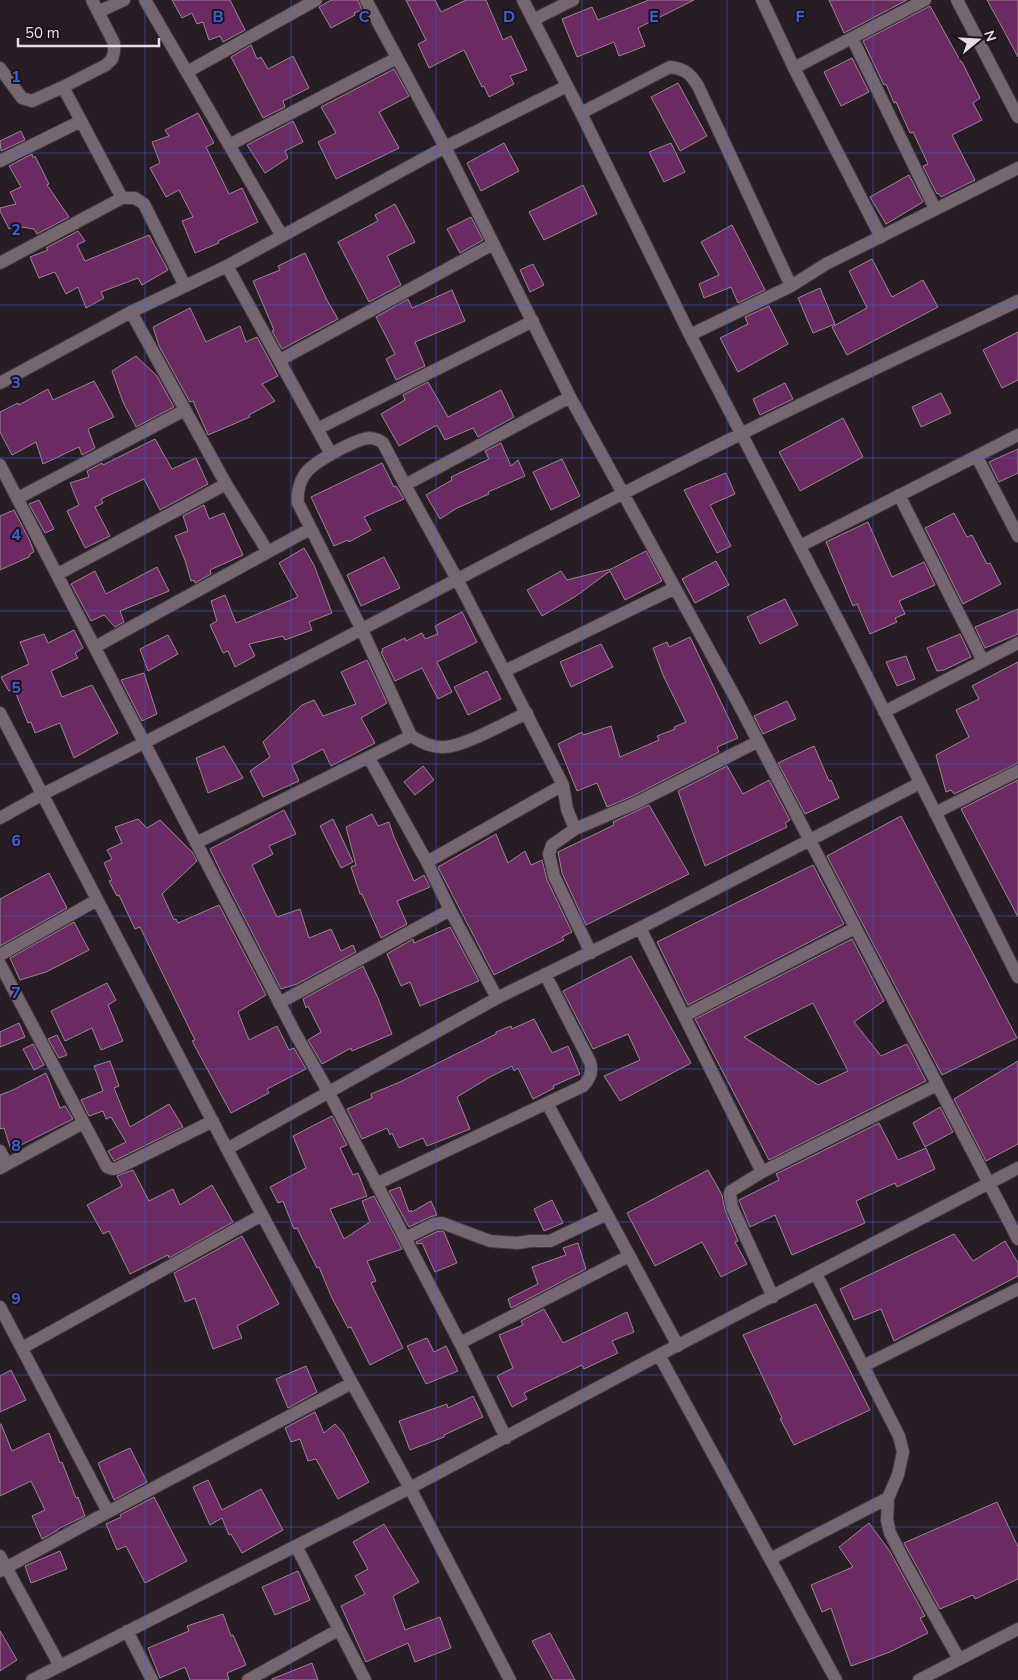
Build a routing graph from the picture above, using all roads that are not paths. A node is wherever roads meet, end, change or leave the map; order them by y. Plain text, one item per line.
1 (92, 0) edge
2 (124, 0) edge
3 (145, 0) edge
4 (316, 0) edge
5 (366, 0) edge
6 (523, 0) edge
7 (573, 0) edge
8 (762, 0) edge
9 (925, 0) edge
10 (956, 0) edge
11 (98, 12) junction
12 (533, 20) junction
13 (852, 38) junction
14 (397, 58) junction
15 (0, 68) edge
16 (794, 68) junction
17 (187, 72) junction
18 (566, 86) junction
19 (63, 87) junction
20 (582, 113) junction
21 (1018, 117) edge
22 (81, 120) junction
23 (230, 145) junction
24 (445, 147) junction
25 (0, 161) edge
26 (1018, 168) edge
27 (122, 198) junction
28 (935, 208) junction
29 (282, 236) junction
30 (881, 237) junction
31 (493, 244) junction
32 (0, 248) edge
33 (3, 262) edge
34 (227, 266) junction
35 (185, 286) junction
36 (791, 286) junction
37 (1018, 301) edge
38 (132, 312) junction
39 (533, 322) junction
40 (690, 335) junction
41 (280, 360) junction
42 (0, 383) edge
43 (570, 397) junction
44 (185, 410) junction
45 (317, 429) junction
46 (740, 434) junction
47 (1018, 436) edge
48 (331, 454) junction
49 (977, 457) junction
50 (0, 466) edge
51 (226, 484) junction
52 (405, 485) junction
53 (623, 494) junction
54 (899, 495) junction
55 (18, 498) junction
56 (310, 529) junction
57 (1018, 536) edge
58 (800, 546) junction
59 (268, 552) junction
60 (58, 574) junction
61 (457, 578) junction
62 (675, 588) junction
63 (362, 630) junction
64 (1018, 643) edge
65 (95, 647) junction
66 (983, 661) junction
67 (505, 671) junction
68 (884, 712) junction
69 (0, 713) edge
70 (527, 713) junction
71 (411, 736) junction
72 (757, 742) junction
73 (144, 743) junction
74 (369, 758) junction
75 (1018, 771) edge
76 (920, 783) junction
77 (563, 785) junction
78 (43, 794) junction
79 (935, 812) junction
80 (0, 818) edge
81 (575, 830) junction
82 (196, 842) junction
83 (809, 842) junction
84 (427, 862) junction
85 (97, 900) junction
86 (450, 910) junction
87 (640, 928) junction
88 (855, 928) junction
89 (592, 953) junction
90 (0, 955) edge
91 (0, 964) edge
92 (546, 974) junction
93 (1018, 977) edge
94 (497, 998) junction
95 (279, 1002) junction
96 (684, 1016) junction
97 (937, 1085) junction
98 (329, 1093) junction
99 (547, 1103) junction
100 (213, 1121) junction
101 (83, 1123) junction
102 (227, 1149) junction
103 (0, 1150) edge
104 (4, 1166) edge
105 (1018, 1168) edge
106 (762, 1172) junction
107 (989, 1182) junction
108 (376, 1184) junction
109 (607, 1214) junction
110 (262, 1215) junction
111 (405, 1238) junction
112 (1018, 1239) edge
113 (629, 1256) junction
114 (816, 1274) junction
115 (1018, 1289) edge
116 (773, 1296) junction
117 (0, 1307) edge
118 (460, 1343) junction
119 (678, 1346) junction
120 (22, 1348) junction
121 (659, 1355) junction
122 (863, 1366) junction
123 (352, 1383) junction
124 (506, 1438) junction
125 (410, 1488) junction
126 (888, 1498) junction
127 (108, 1512) junction
128 (296, 1546) junction
129 (0, 1556) edge
130 (770, 1559) junction
131 (3, 1569) edge
132 (1018, 1629) edge
133 (338, 1630) junction
134 (127, 1631) junction
135 (960, 1659) junction
136 (60, 1666) junction
137 (32, 1680) edge
138 (152, 1680) edge
139 (248, 1680) edge
140 (365, 1680) edge
141 (510, 1680) edge
142 (836, 1680) edge
143 (919, 1680) edge

1 - 11 street
2 - 11 street
3 - 17 street
4 - 17 street
5 - 14 street
6 - 12 street
7 - 12 street
8 - 16 street
9 - 13 street
10 - 21 street
11 - 19 street
12 - 18 street
13 - 16 street
13 - 28 street
14 - 23 street
14 - 24 street
15 - 19 street
16 - 30 street
17 - 23 street
18 - 20 street
18 - 24 street
19 - 22 street
20 - 36 street
20 - 40 street
22 - 25 street
22 - 27 street
23 - 29 street
24 - 29 street
24 - 31 street
26 - 28 street
27 - 33 street
27 - 35 street
28 - 30 street
29 - 34 street
30 - 36 street
31 - 39 street
31 - 41 street
32 - 33 street
34 - 35 street
34 - 41 street
35 - 38 street
36 - 40 street
37 - 46 street
38 - 42 street
38 - 44 street
39 - 43 street
39 - 45 street
40 - 46 street
41 - 45 street
43 - 52 street
43 - 53 street
44 - 51 street
44 - 55 street
45 - 48 street
46 - 53 street
46 - 58 street
47 - 49 street
48 - 52 street
48 - 56 street
49 - 54 street
49 - 57 street
50 - 55 street
51 - 59 street
51 - 60 street
52 - 61 street
53 - 61 street
53 - 62 street
54 - 58 street
54 - 66 street
55 - 60 street
56 - 59 street
56 - 63 street
58 - 68 street
59 - 65 street
60 - 65 street
61 - 63 street
61 - 67 street
62 - 67 street
62 - 72 street
63 - 71 street
63 - 73 street
64 - 66 street
65 - 73 street
66 - 68 street
67 - 70 street
68 - 76 street
69 - 78 street
70 - 71 street
70 - 77 street
71 - 74 street
72 - 81 street
72 - 83 street
73 - 78 street
73 - 82 street
74 - 82 street
74 - 84 street
75 - 79 street
76 - 79 street
76 - 83 street
77 - 81 street
77 - 84 street
78 - 80 street
78 - 85 street
79 - 93 street
81 - 89 street
82 - 95 street
83 - 87 street
83 - 88 street
84 - 86 street
85 - 90 street
85 - 100 street
86 - 94 street
86 - 95 street
87 - 89 street
87 - 96 street
88 - 96 street
88 - 97 street
89 - 92 street
91 - 101 street
92 - 94 street
92 - 99 street
94 - 98 street
95 - 98 street
96 - 106 street
97 - 106 street
97 - 107 street
98 - 102 street
98 - 108 street
99 - 108 street
99 - 109 street
100 - 101 street
100 - 102 street
101 - 104 street
102 - 110 street
103 - 104 street
105 - 107 street
106 - 116 street
107 - 112 street
107 - 114 street
108 - 111 street
109 - 111 street
109 - 113 street
110 - 120 street
110 - 123 street
111 - 118 street
113 - 118 street
113 - 119 street
114 - 116 street
114 - 122 street
115 - 122 street
116 - 119 street
117 - 120 street
118 - 124 street
119 - 121 street
120 - 127 street
121 - 124 street
121 - 130 street
122 - 126 street
123 - 125 street
123 - 127 street
124 - 125 street
125 - 128 street
125 - 141 street
126 - 130 street
126 - 135 street
127 - 131 street
128 - 133 street
128 - 134 street
129 - 131 street
130 - 142 street
131 - 136 street
132 - 135 street
133 - 139 street
133 - 140 street
134 - 136 street
134 - 138 street
135 - 143 street
136 - 137 street

